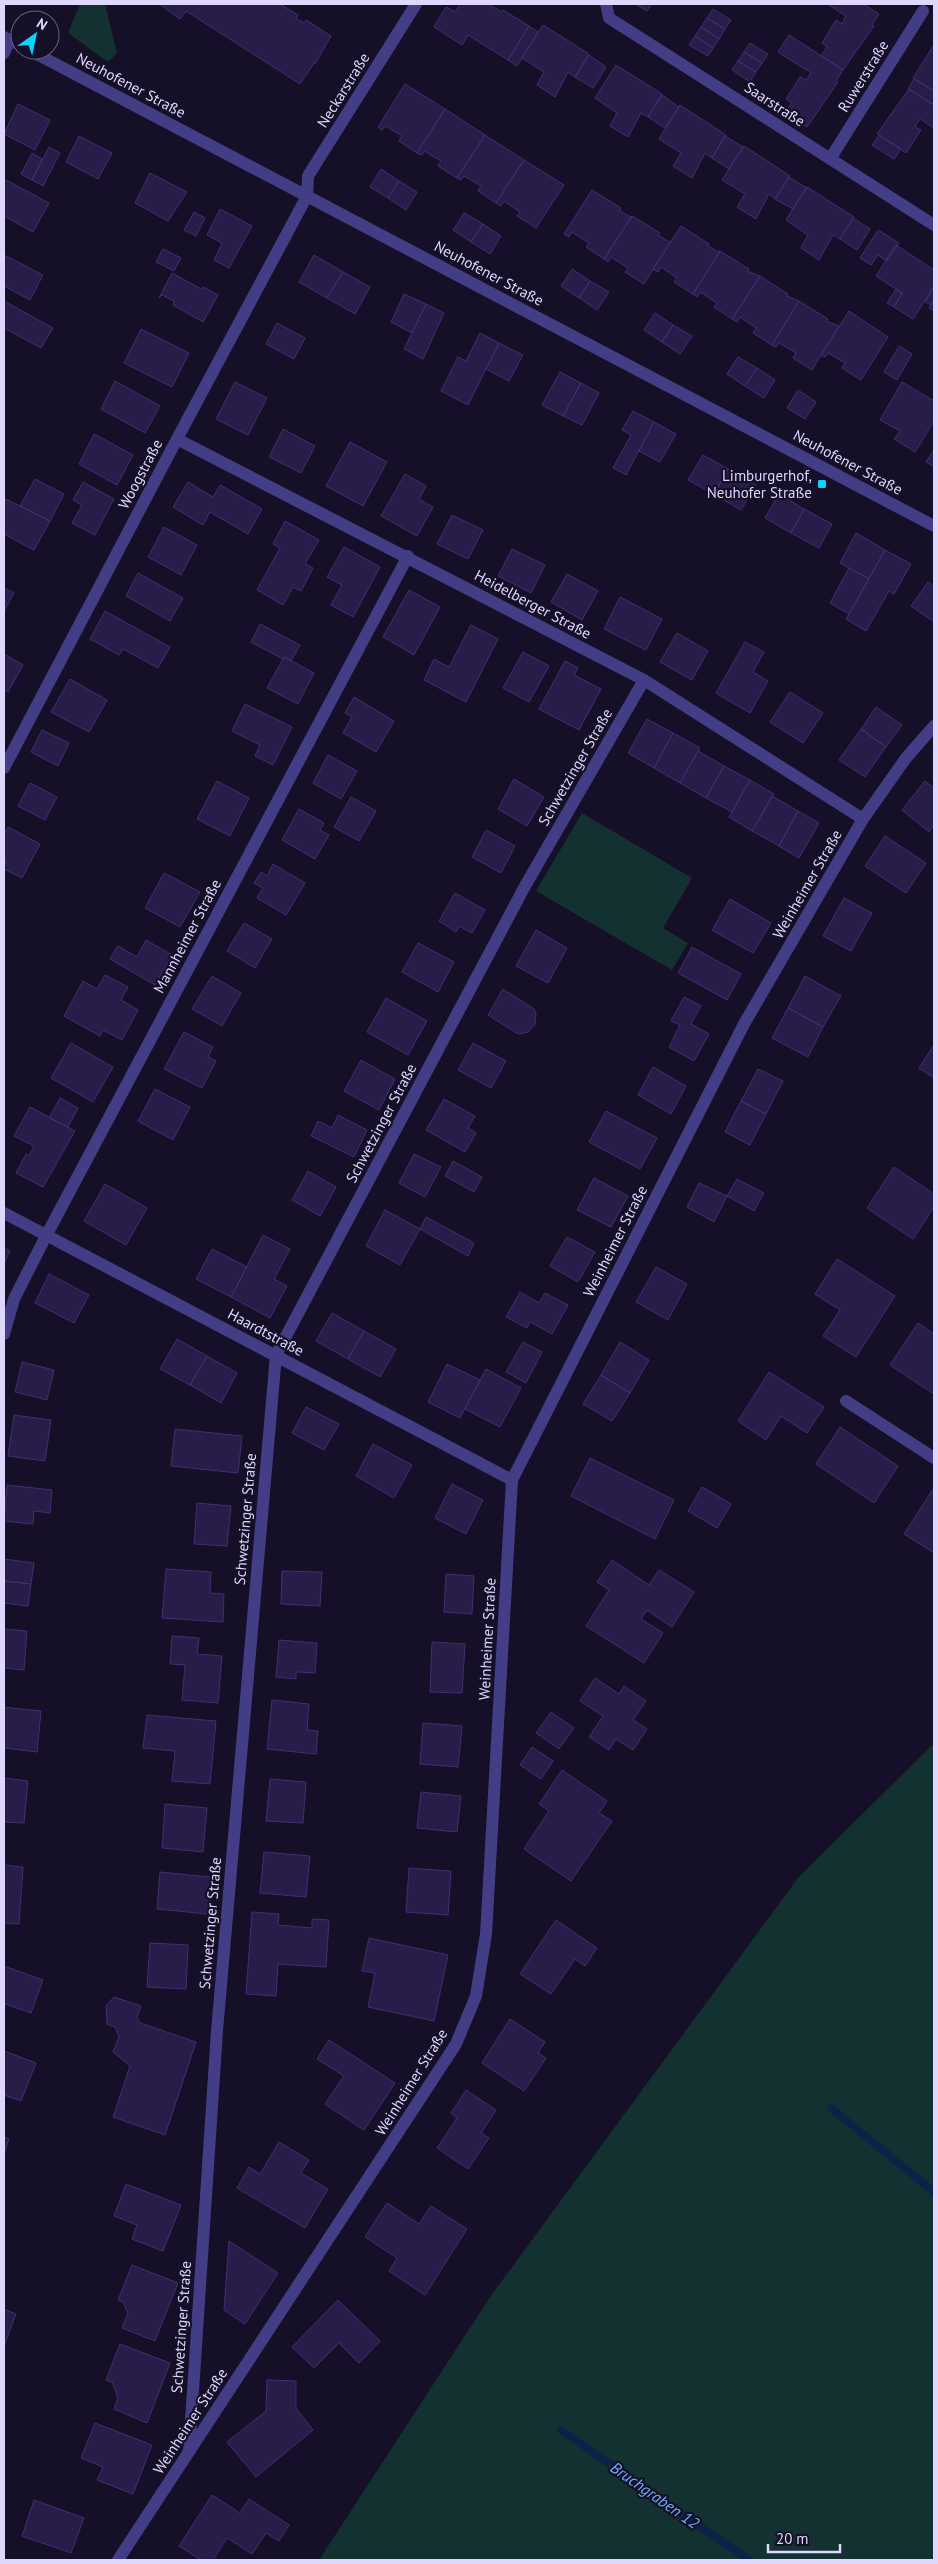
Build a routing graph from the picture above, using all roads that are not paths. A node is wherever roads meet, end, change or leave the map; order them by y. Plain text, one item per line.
1 (416, 4) edge
2 (606, 4) edge
3 (923, 11) dead end
4 (48, 60) edge
5 (830, 158) junction
6 (307, 196) junction
7 (934, 225) edge
8 (176, 439) junction
9 (934, 526) edge
10 (408, 556) junction
11 (644, 680) junction
12 (934, 726) edge
13 (4, 768) edge
14 (863, 818) junction
15 (4, 1213) edge
16 (46, 1236) junction
17 (4, 1334) edge
18 (276, 1355) junction
19 (846, 1401) dead end
20 (934, 1458) edge
21 (512, 1480) junction
22 (188, 2453) junction
23 (118, 2560) edge

1 - 6 street, Neckarstraße
2 - 5 street, Saarstraße
3 - 5 street, Ruwerstraße
4 - 6 street, Neuhofener Straße
5 - 7 street, Saarstraße
6 - 8 street, Woogstraße
6 - 9 street, Neuhofener Straße
8 - 10 street, Heidelberger Straße
8 - 13 street, Woogstraße
10 - 11 street, Heidelberger Straße
10 - 16 street, Mannheimer Straße
11 - 14 street, Heidelberger Straße
11 - 18 street, Schwetzinger Straße
12 - 14 street, Weinheimer Straße
14 - 21 street, Weinheimer Straße
15 - 16 street, Haardtstraße
16 - 17 street, Mannheimer Straße
16 - 18 street, Haardtstraße
18 - 21 street, Haardtstraße
18 - 22 street, Schwetzinger Straße
19 - 20 street
21 - 22 street, Weinheimer Straße
22 - 23 street, Weinheimer Straße

